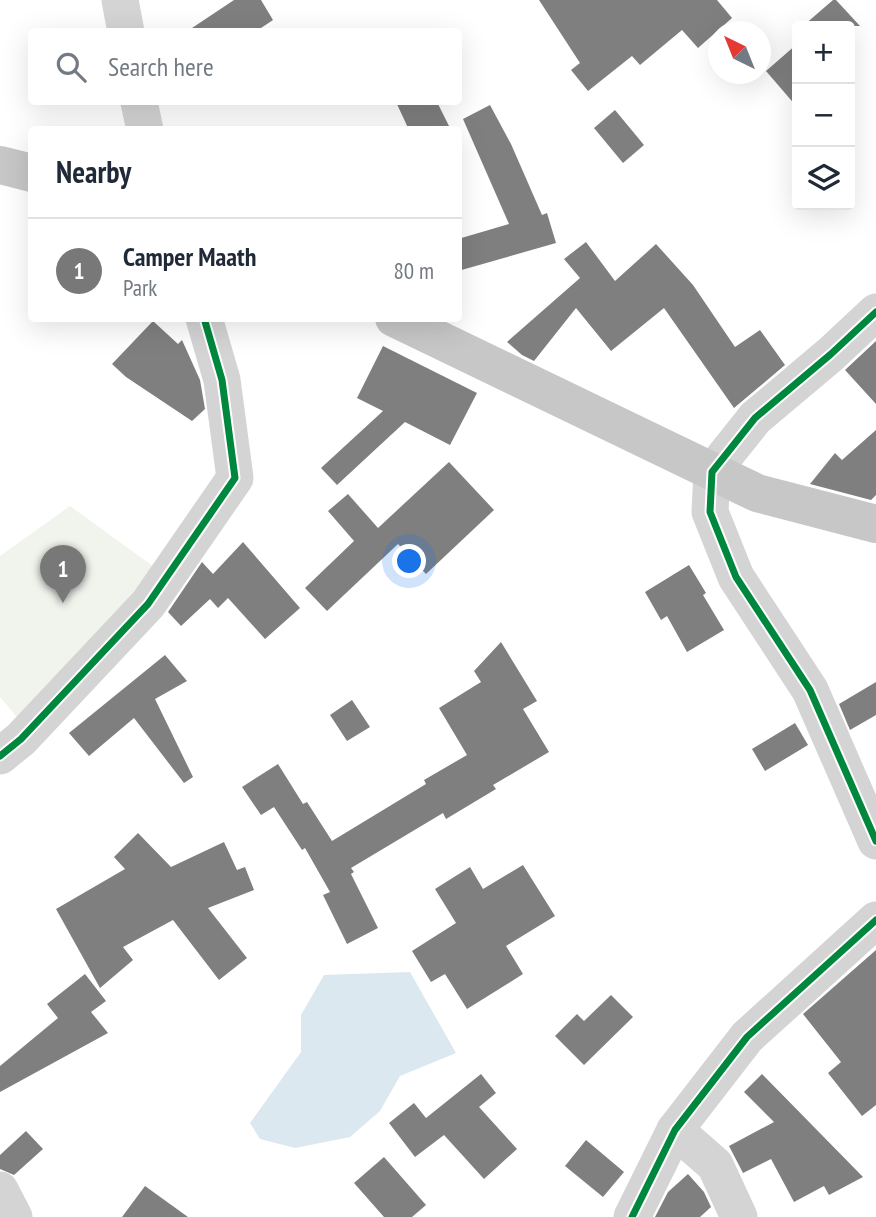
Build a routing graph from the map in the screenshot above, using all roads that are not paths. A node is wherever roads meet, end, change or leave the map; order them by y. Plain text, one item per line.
1 (120, 0) edge
2 (125, 28) edge
3 (140, 105) edge
4 (144, 126) edge
5 (0, 165) edge
6 (28, 172) edge
7 (876, 312) edge
8 (205, 322) edge
9 (402, 322) edge
10 (712, 472) junction
11 (876, 524) edge
12 (0, 756) edge
13 (876, 841) edge
14 (876, 920) edge
15 (675, 1130) junction
16 (0, 1190) edge
17 (14, 1217) edge
18 (632, 1217) edge
19 (739, 1217) edge

1 - 2 street
3 - 4 street
5 - 6 main road
7 - 10 street
8 - 12 street
9 - 10 main road
10 - 11 main road
10 - 13 street
14 - 15 street
15 - 18 street
15 - 19 street
16 - 17 street

